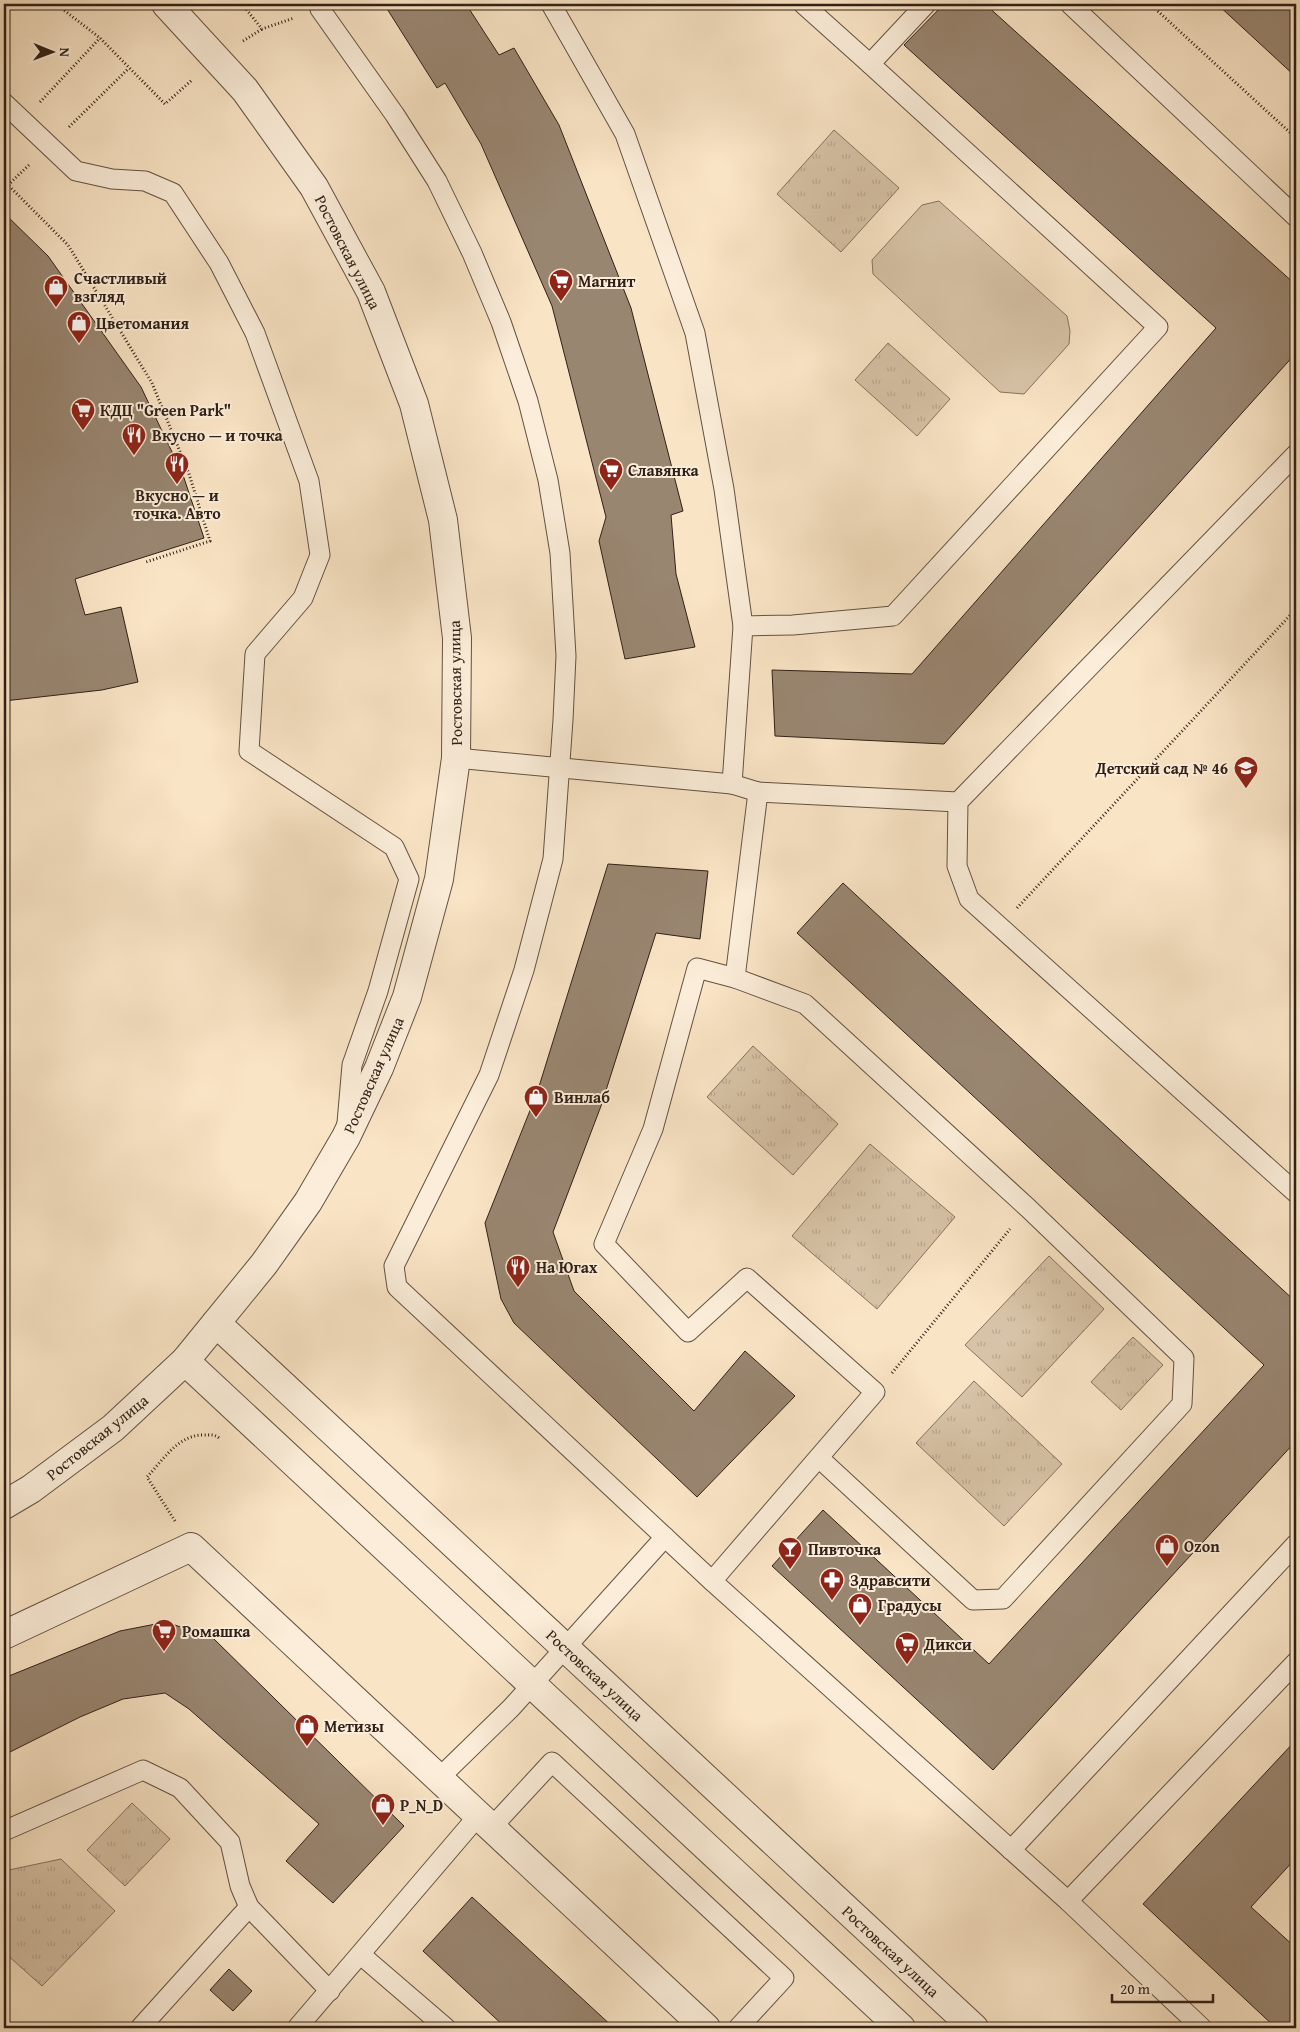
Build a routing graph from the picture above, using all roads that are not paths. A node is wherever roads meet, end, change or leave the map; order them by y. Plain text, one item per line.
1 (166, 4) edge
2 (551, 4) edge
3 (803, 4) edge
4 (926, 4) edge
5 (1070, 4) edge
6 (319, 6) edge
7 (870, 64) junction
8 (4, 103) edge
9 (1296, 217) edge
10 (1296, 454) edge
11 (743, 626) junction
12 (456, 758) junction
13 (559, 767) junction
14 (732, 784) junction
15 (758, 792) junction
16 (958, 802) junction
17 (735, 978) junction
18 (346, 1137) junction
19 (1296, 1193) edge
20 (216, 1322) junction
21 (185, 1361) junction
22 (819, 1458) junction
23 (4, 1505) edge
24 (665, 1537) junction
25 (1296, 1544) edge
26 (712, 1581) junction
27 (4, 1635) edge
28 (566, 1648) junction
29 (1296, 1662) edge
30 (532, 1684) junction
31 (438, 1779) junction
32 (484, 1822) junction
33 (4, 1831) edge
34 (1011, 1850) junction
35 (1068, 1901) junction
36 (249, 1907) junction
37 (361, 1955) junction
38 (330, 1991) junction
39 (140, 2028) edge
40 (297, 2028) edge
41 (446, 2028) edge
42 (706, 2028) edge
43 (738, 2028) edge
44 (901, 2028) edge
45 (974, 2028) edge
46 (1202, 2028) edge

1 - 12 street, Ростовская улица
2 - 11 lane
3 - 7 lane
4 - 7 lane
5 - 9 lane
6 - 13 lane
7 - 11 lane
8 - 18 lane
10 - 16 lane
11 - 14 lane
12 - 13 lane
12 - 18 street, Ростовская улица
13 - 14 lane
13 - 24 lane
14 - 15 lane
15 - 16 lane
15 - 17 lane
16 - 19 lane
17 - 22 lane
17 - 22 lane
18 - 20 street, Ростовская улица
20 - 21 street, Ростовская улица
20 - 28 street, Ростовская улица
21 - 23 street, Ростовская улица
21 - 30 street
22 - 26 lane
24 - 26 lane
24 - 28 lane
25 - 34 lane
26 - 34 lane
27 - 31 street
28 - 30 lane
28 - 45 street, Ростовская улица
29 - 35 lane
30 - 31 lane
30 - 44 street
31 - 32 street
32 - 37 lane
32 - 42 street
32 - 43 lane
33 - 36 lane
34 - 35 lane
35 - 46 lane
36 - 38 lane
36 - 39 lane
37 - 38 lane
37 - 41 lane
38 - 40 lane

